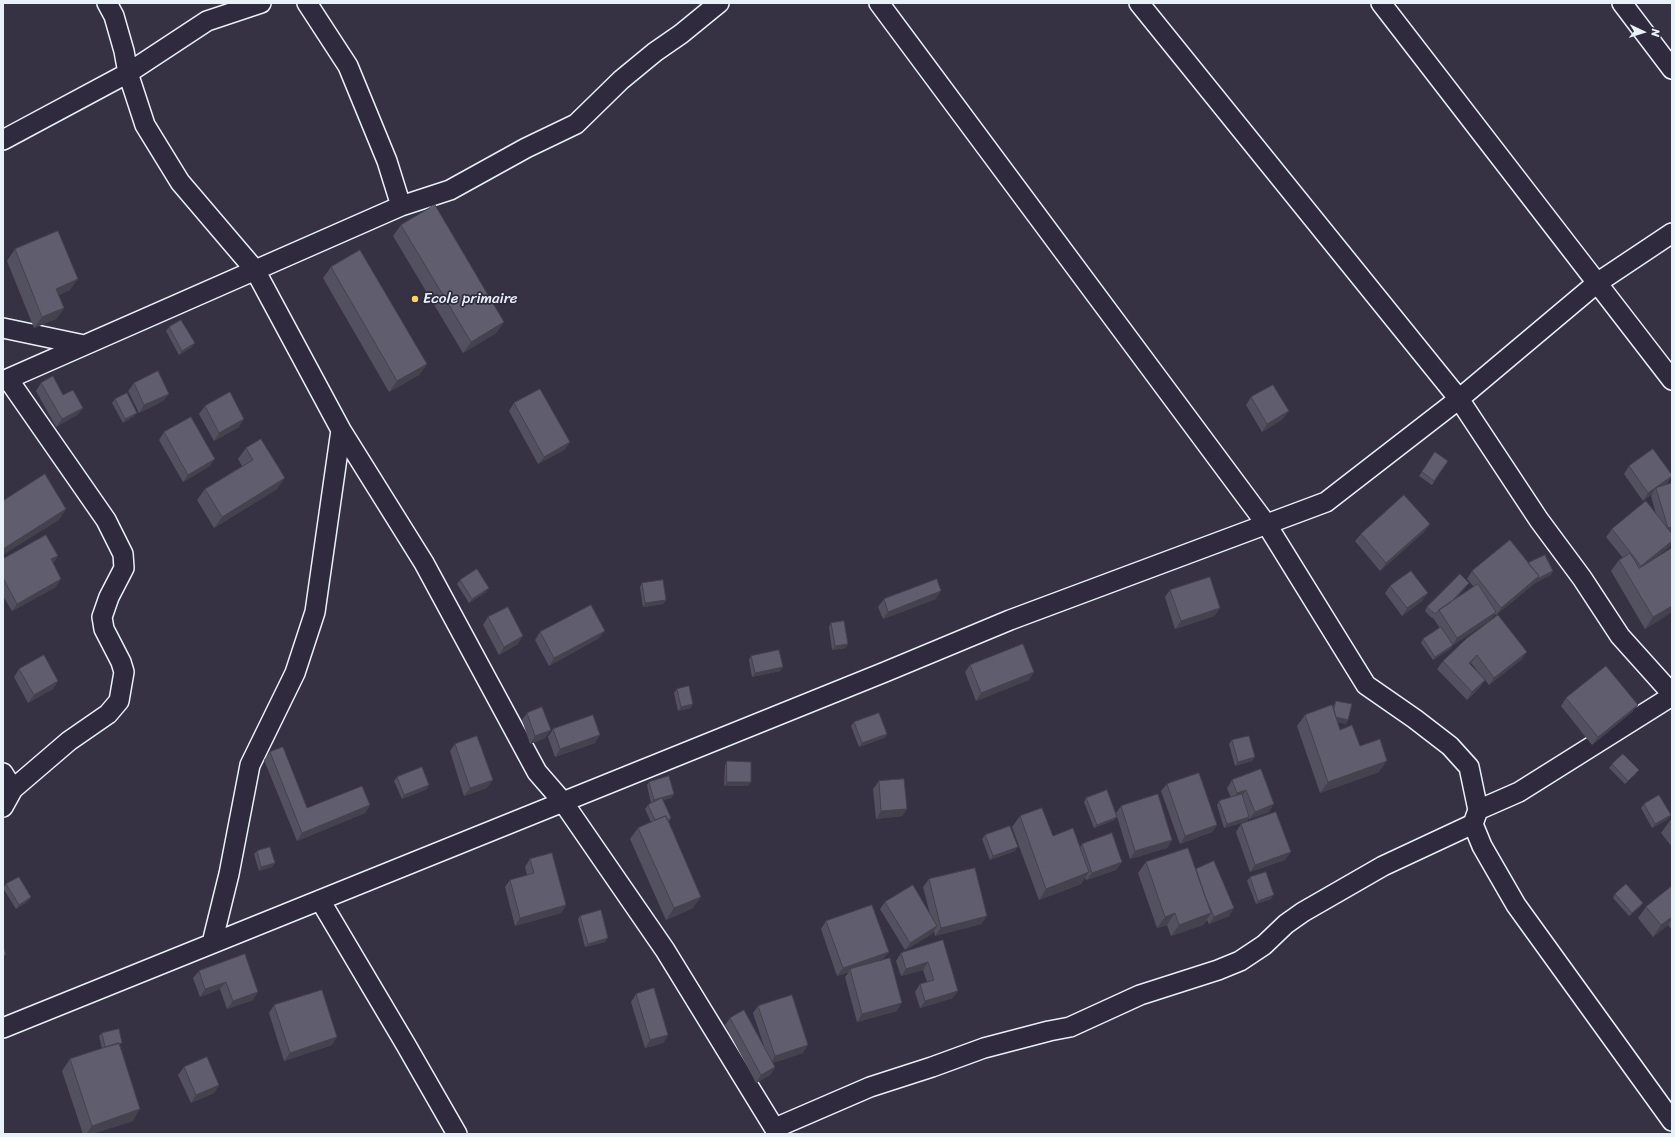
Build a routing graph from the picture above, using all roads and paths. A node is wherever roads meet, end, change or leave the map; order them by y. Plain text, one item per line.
1 (107, 3) edge
2 (261, 3) edge
3 (307, 3) edge
4 (719, 3) edge
5 (879, 3) edge
6 (1139, 3) edge
7 (1381, 3) edge
8 (1622, 3) edge
9 (1672, 70) edge
10 (128, 73) junction
11 (3, 140) edge
12 (401, 206) junction
13 (1672, 233) edge
14 (255, 270) junction
15 (1597, 283) junction
16 (3, 328) edge
17 (84, 345) junction
18 (5, 380) edge
19 (1672, 380) edge
20 (1459, 398) junction
21 (341, 430) junction
22 (1267, 525) junction
23 (1672, 695) edge
24 (3, 774) edge
25 (13, 789) junction
26 (562, 802) junction
27 (3, 807) edge
28 (1476, 817) junction
29 (320, 900) junction
30 (212, 943) junction
31 (3, 1028) edge
32 (1672, 1121) edge
33 (777, 1131) edge
34 (457, 1134) edge

1 - 10 street
2 - 10 street
3 - 12 street
4 - 12 street
5 - 22 street
6 - 20 street
7 - 15 street
8 - 9 street
10 - 11 street
10 - 14 street
12 - 14 street
13 - 15 street
14 - 17 street
14 - 21 street
15 - 19 street
15 - 20 street
16 - 17 street
17 - 18 street
18 - 25 street
20 - 22 street
20 - 23 street
21 - 26 street
21 - 30 street
22 - 26 street
22 - 28 street
23 - 28 street
24 - 25 street
25 - 27 street
26 - 29 street
26 - 33 street
28 - 32 street
28 - 33 street
29 - 30 street
29 - 34 street
30 - 31 street

